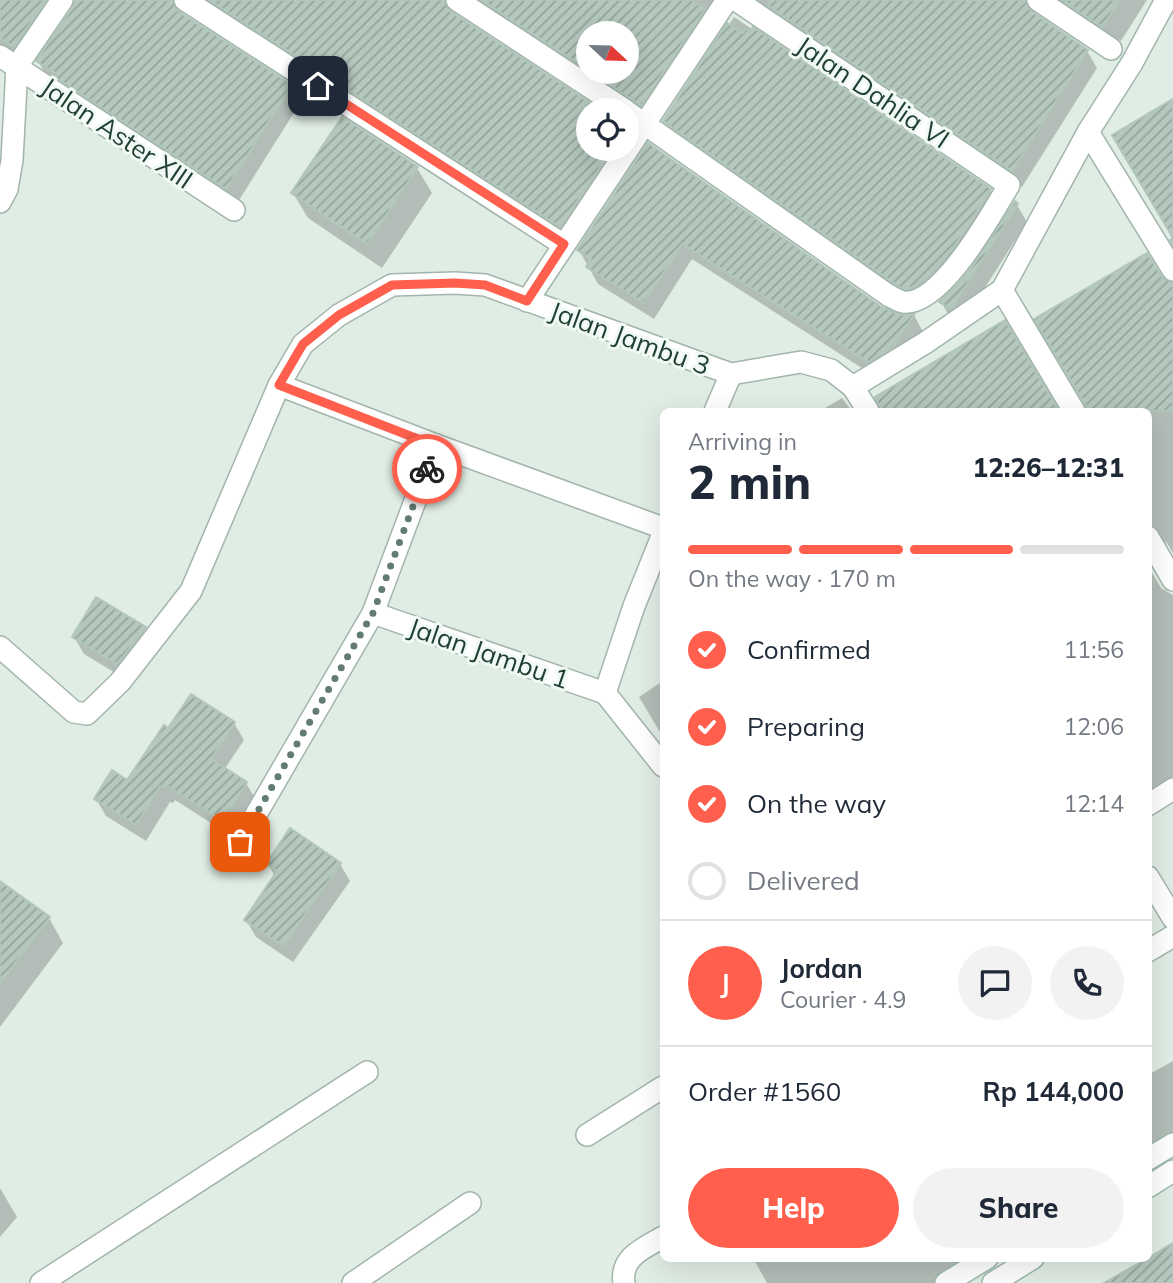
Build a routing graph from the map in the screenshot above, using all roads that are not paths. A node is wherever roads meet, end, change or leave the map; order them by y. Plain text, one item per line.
1 (62, 0) edge
2 (185, 0) edge
3 (457, 0) edge
4 (727, 0) edge
5 (736, 0) edge
6 (1038, 0) edge
7 (1166, 0) edge
8 (1111, 49) dead end
9 (9, 61) edge
10 (606, 98) edge
11 (639, 107) edge
12 (639, 120) edge
13 (1088, 132) junction
14 (608, 161) edge
15 (0, 202) edge
16 (234, 210) dead end
17 (564, 244) junction
18 (1173, 270) edge
19 (1002, 290) junction
20 (527, 301) junction
21 (730, 374) junction
22 (279, 385) junction
23 (853, 387) junction
24 (716, 408) edge
25 (866, 408) edge
26 (1072, 408) edge
27 (436, 446) junction
28 (660, 527) edge
29 (660, 541) edge
30 (1152, 544) edge
31 (1173, 579) edge
32 (373, 613) junction
33 (0, 647) edge
34 (605, 693) junction
35 (660, 762) edge
36 (1173, 789) edge
37 (1152, 802) edge
38 (240, 842) dead end
39 (1152, 884) edge
40 (1173, 918) edge
41 (1173, 936) edge
42 (1152, 949) edge
43 (367, 1072) dead end
44 (660, 1089) edge
45 (587, 1135) dead end
46 (1173, 1144) edge
47 (1152, 1157) edge
48 (1173, 1171) edge
49 (1152, 1184) edge
50 (470, 1203) dead end
51 (660, 1239) edge
52 (980, 1262) edge
53 (1023, 1262) edge
54 (998, 1272) edge
55 (41, 1283) edge
56 (353, 1283) edge
57 (624, 1283) edge
58 (946, 1283) edge

1 - 9 street
2 - 17 street
3 - 10 street
4 - 11 street
5 - 12 street, Jalan Dahlia VI
6 - 8 street
7 - 13 street
9 - 15 street
9 - 16 street, Jalan Aster XIII
13 - 18 street
13 - 19 street
14 - 17 street
17 - 20 street
19 - 23 street
19 - 26 street
20 - 21 street, Jalan Jambu 3
20 - 22 street, Jalan Jambu 3
21 - 23 street
21 - 24 street
22 - 27 street
22 - 33 street, Jalan Jambu 3
23 - 25 street
27 - 28 street
27 - 32 street
29 - 34 street
30 - 31 street
32 - 34 street, Jalan Jambu 1
32 - 38 street
34 - 35 street
36 - 37 street
39 - 40 street
41 - 42 street
43 - 55 street
44 - 45 street
46 - 47 street
48 - 49 street
50 - 56 street
51 - 57 street
52 - 58 street
53 - 54 street

